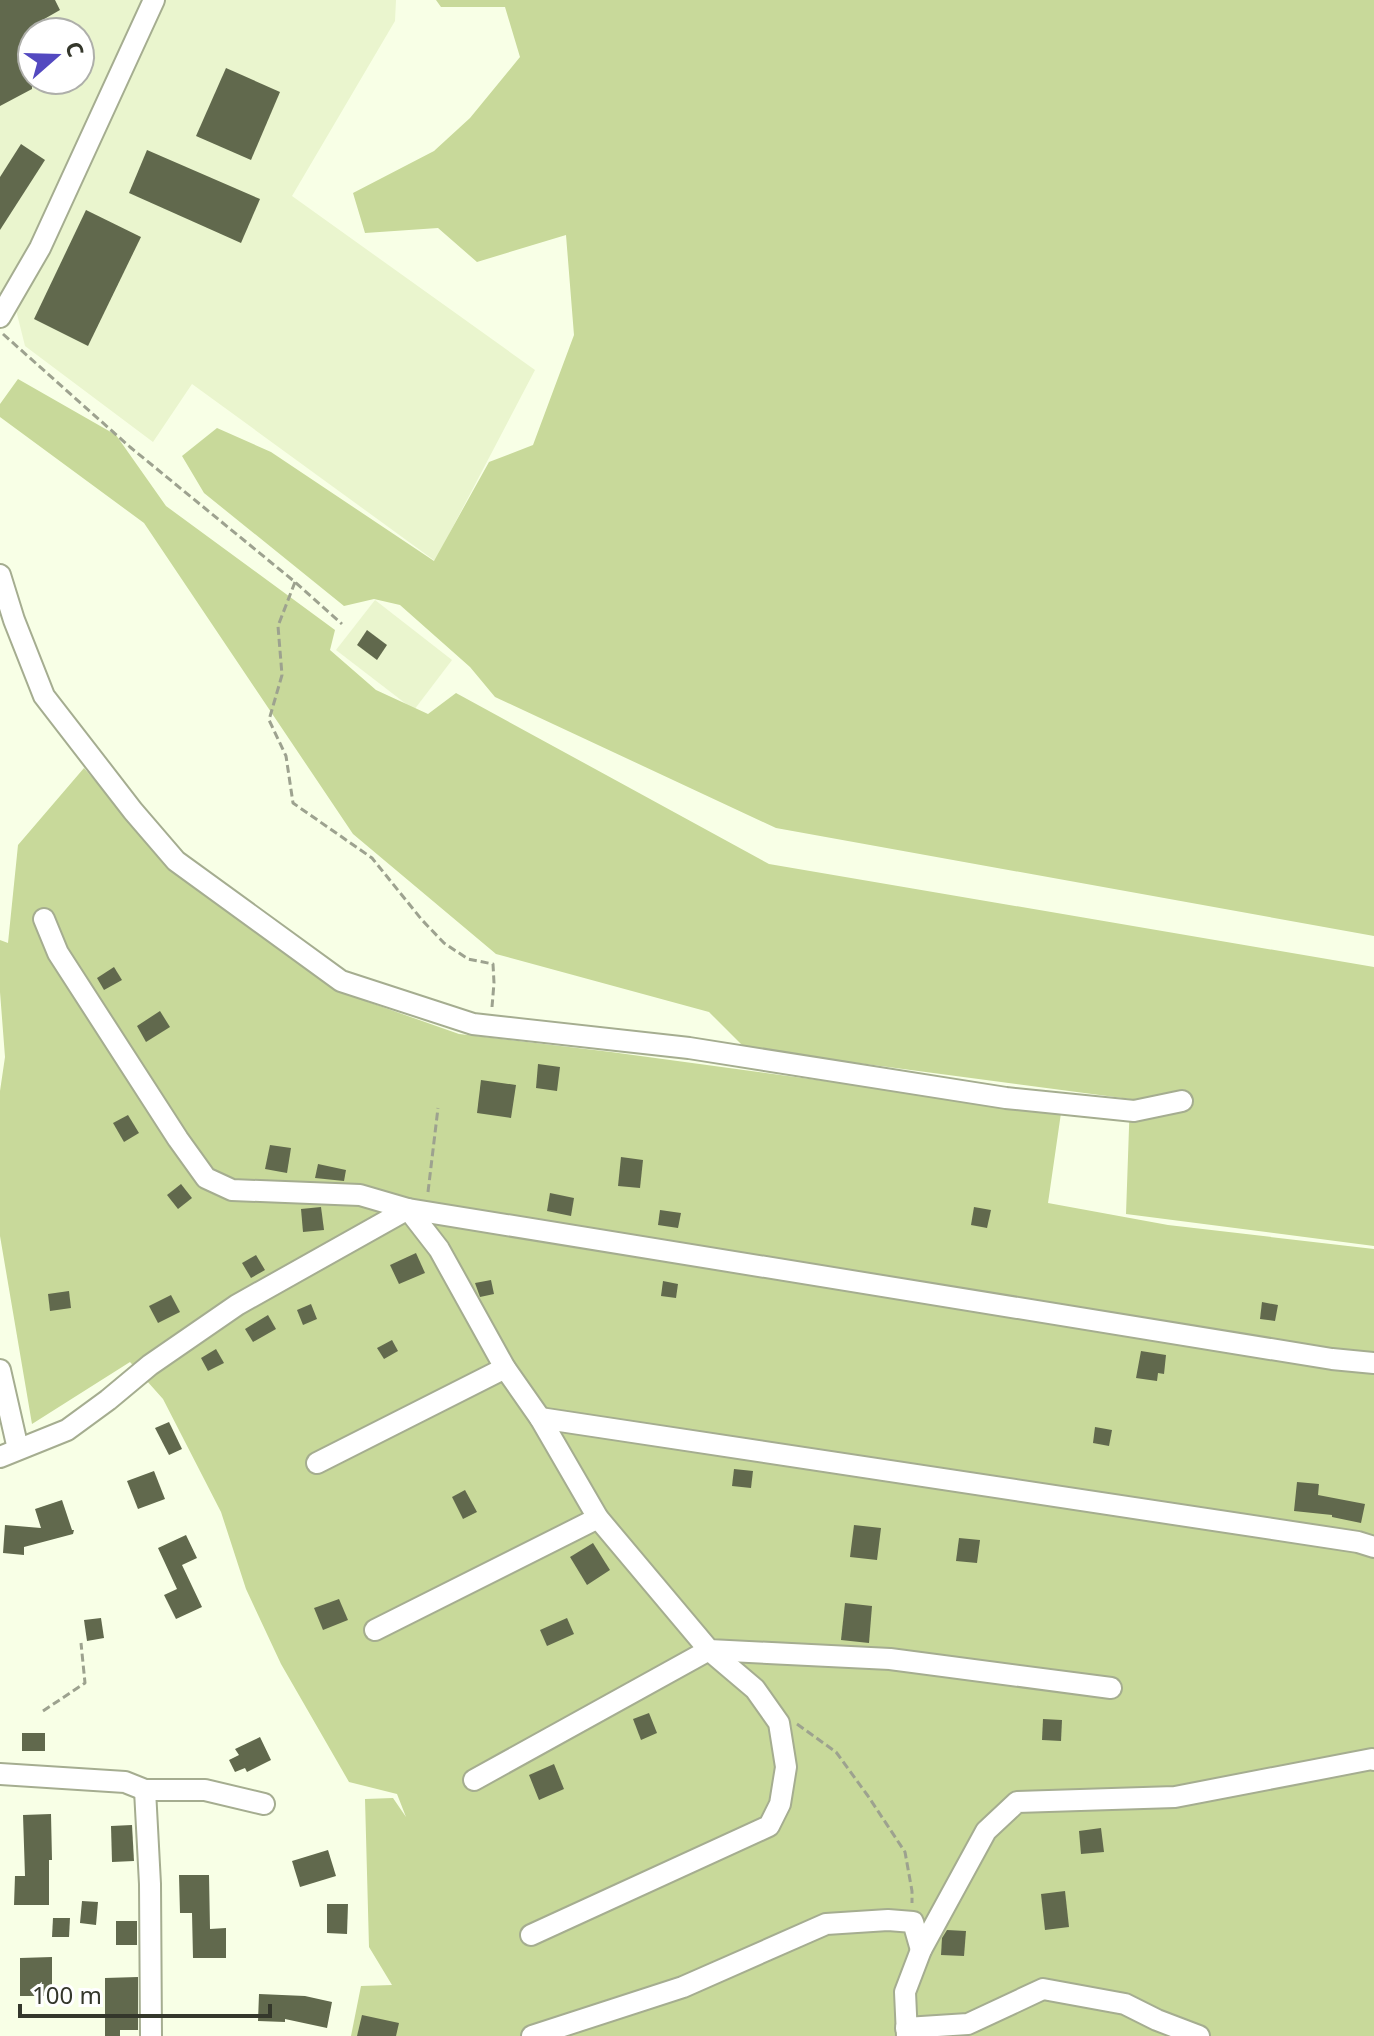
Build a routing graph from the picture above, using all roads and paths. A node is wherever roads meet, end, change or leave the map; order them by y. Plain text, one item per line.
1 (154, 0) edge
2 (0, 317) edge
3 (0, 331) edge
4 (0, 575) edge
5 (295, 582) junction
6 (7, 624) edge
7 (342, 624) dead end
8 (44, 919) dead end
9 (492, 1026) junction
10 (1182, 1101) dead end
11 (438, 1108) dead end
12 (416, 1210) junction
13 (1374, 1363) edge
14 (505, 1368) junction
15 (0, 1370) edge
16 (540, 1418) junction
17 (9, 1453) edge
18 (317, 1463) dead end
19 (598, 1518) junction
20 (1374, 1547) edge
21 (375, 1630) dead end
22 (81, 1643) dead end
23 (709, 1650) junction
24 (1111, 1688) dead end
25 (43, 1711) dead end
26 (792, 1721) dead end
27 (1374, 1760) edge
28 (0, 1774) edge
29 (474, 1780) dead end
30 (145, 1790) junction
31 (264, 1804) dead end
32 (913, 1922) junction
33 (531, 1935) dead end
34 (921, 1950) junction
35 (907, 2032) edge
36 (151, 2036) edge
37 (532, 2036) edge
38 (1199, 2036) edge

1 - 2 street
3 - 5 path
4 - 6 street
5 - 7 path
5 - 9 path
6 - 9 street
8 - 12 street
9 - 10 street
11 - 12 path
12 - 13 street
12 - 14 street
12 - 17 street
14 - 16 street
14 - 18 street
15 - 17 street
16 - 19 street
16 - 20 street
19 - 21 street
19 - 23 street
22 - 25 path
23 - 24 street
23 - 29 street
23 - 33 street
26 - 32 path
27 - 34 street
28 - 30 street
30 - 31 street
30 - 36 street
32 - 34 street
32 - 37 street
34 - 35 street
35 - 38 street

